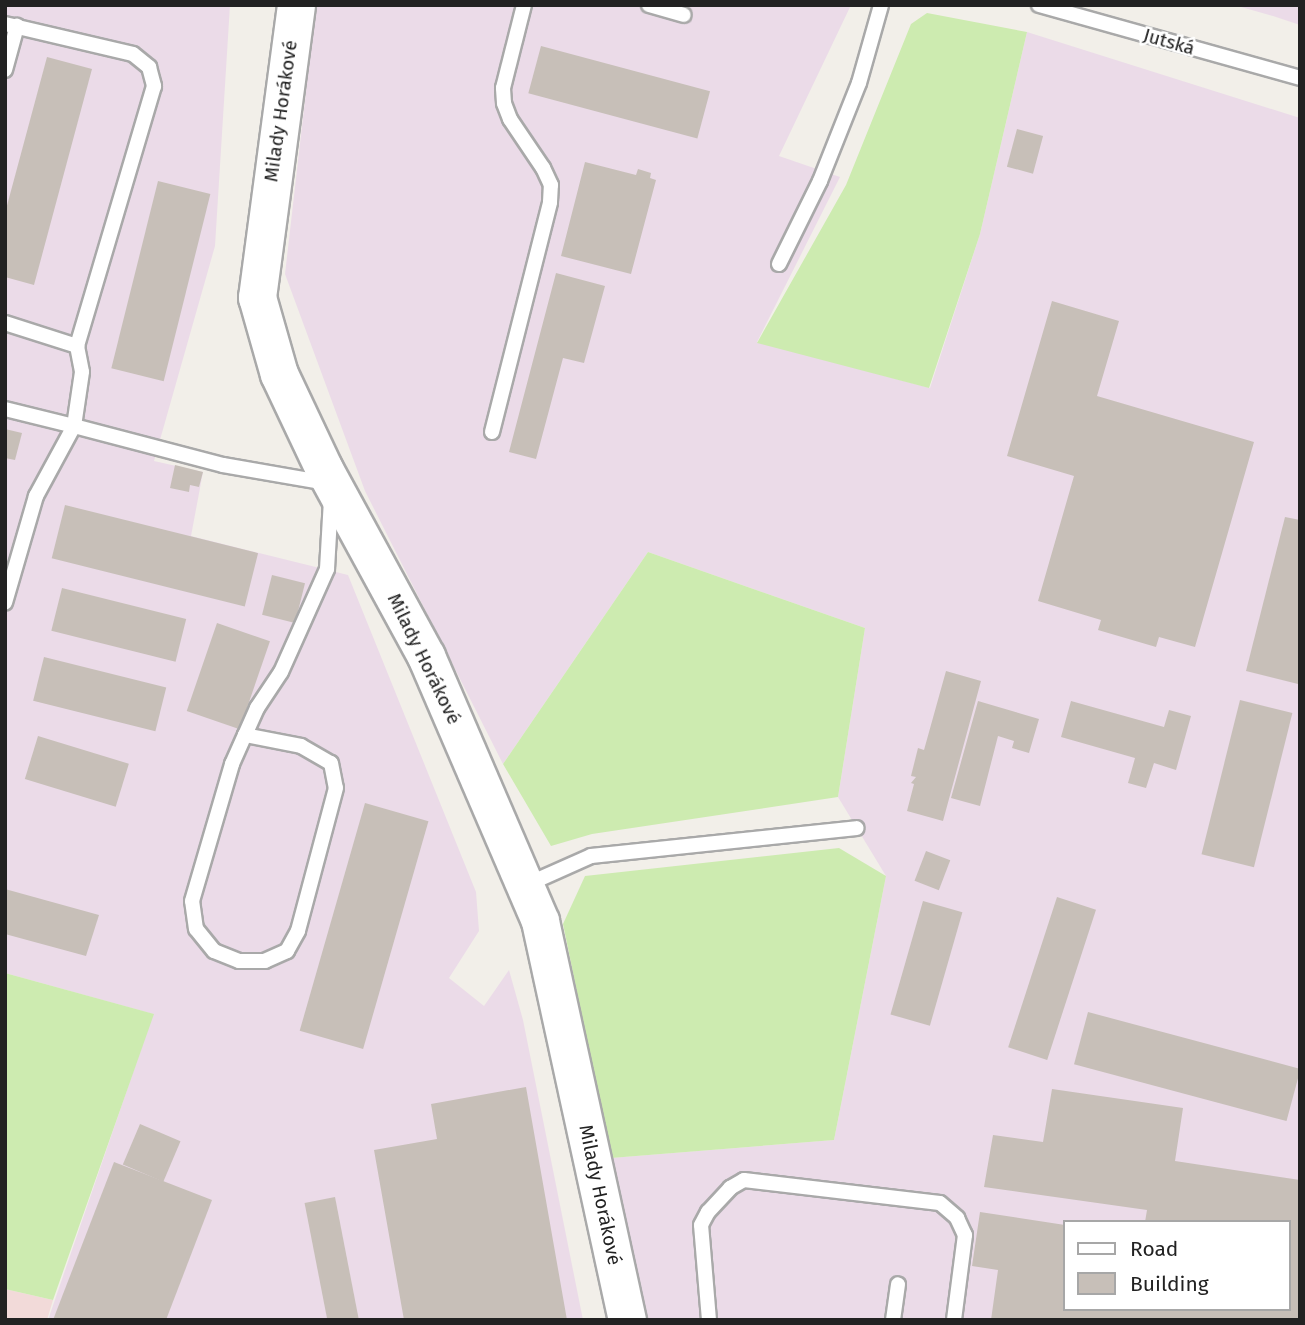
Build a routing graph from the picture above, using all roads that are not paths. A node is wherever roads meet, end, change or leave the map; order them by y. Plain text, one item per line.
1 (296, 5) edge
2 (524, 5) edge
3 (649, 5) edge
4 (881, 5) edge
5 (1039, 5) edge
6 (684, 15) dead end
7 (11, 25) edge
8 (5, 70) edge
9 (1300, 78) edge
10 (779, 264) dead end
11 (5, 323) edge
12 (77, 346) junction
13 (5, 409) edge
14 (74, 426) junction
15 (492, 432) dead end
16 (332, 484) junction
17 (5, 603) edge
18 (245, 735) junction
19 (856, 828) dead end
20 (525, 886) junction
21 (898, 1284) dead end
22 (627, 1320) edge
23 (709, 1320) edge
24 (893, 1320) edge
25 (954, 1320) edge

1 - 16 street, Milady Horákové
2 - 15 lane
3 - 6 lane
4 - 10 lane
5 - 9 lane, Jutská
7 - 8 lane
7 - 12 lane
11 - 12 lane
12 - 14 lane
13 - 14 lane
14 - 16 lane
14 - 17 lane
16 - 18 lane
16 - 20 street, Milady Horákové
18 - 18 lane
19 - 20 lane
20 - 22 street, Milady Horákové
21 - 24 lane
23 - 25 lane

